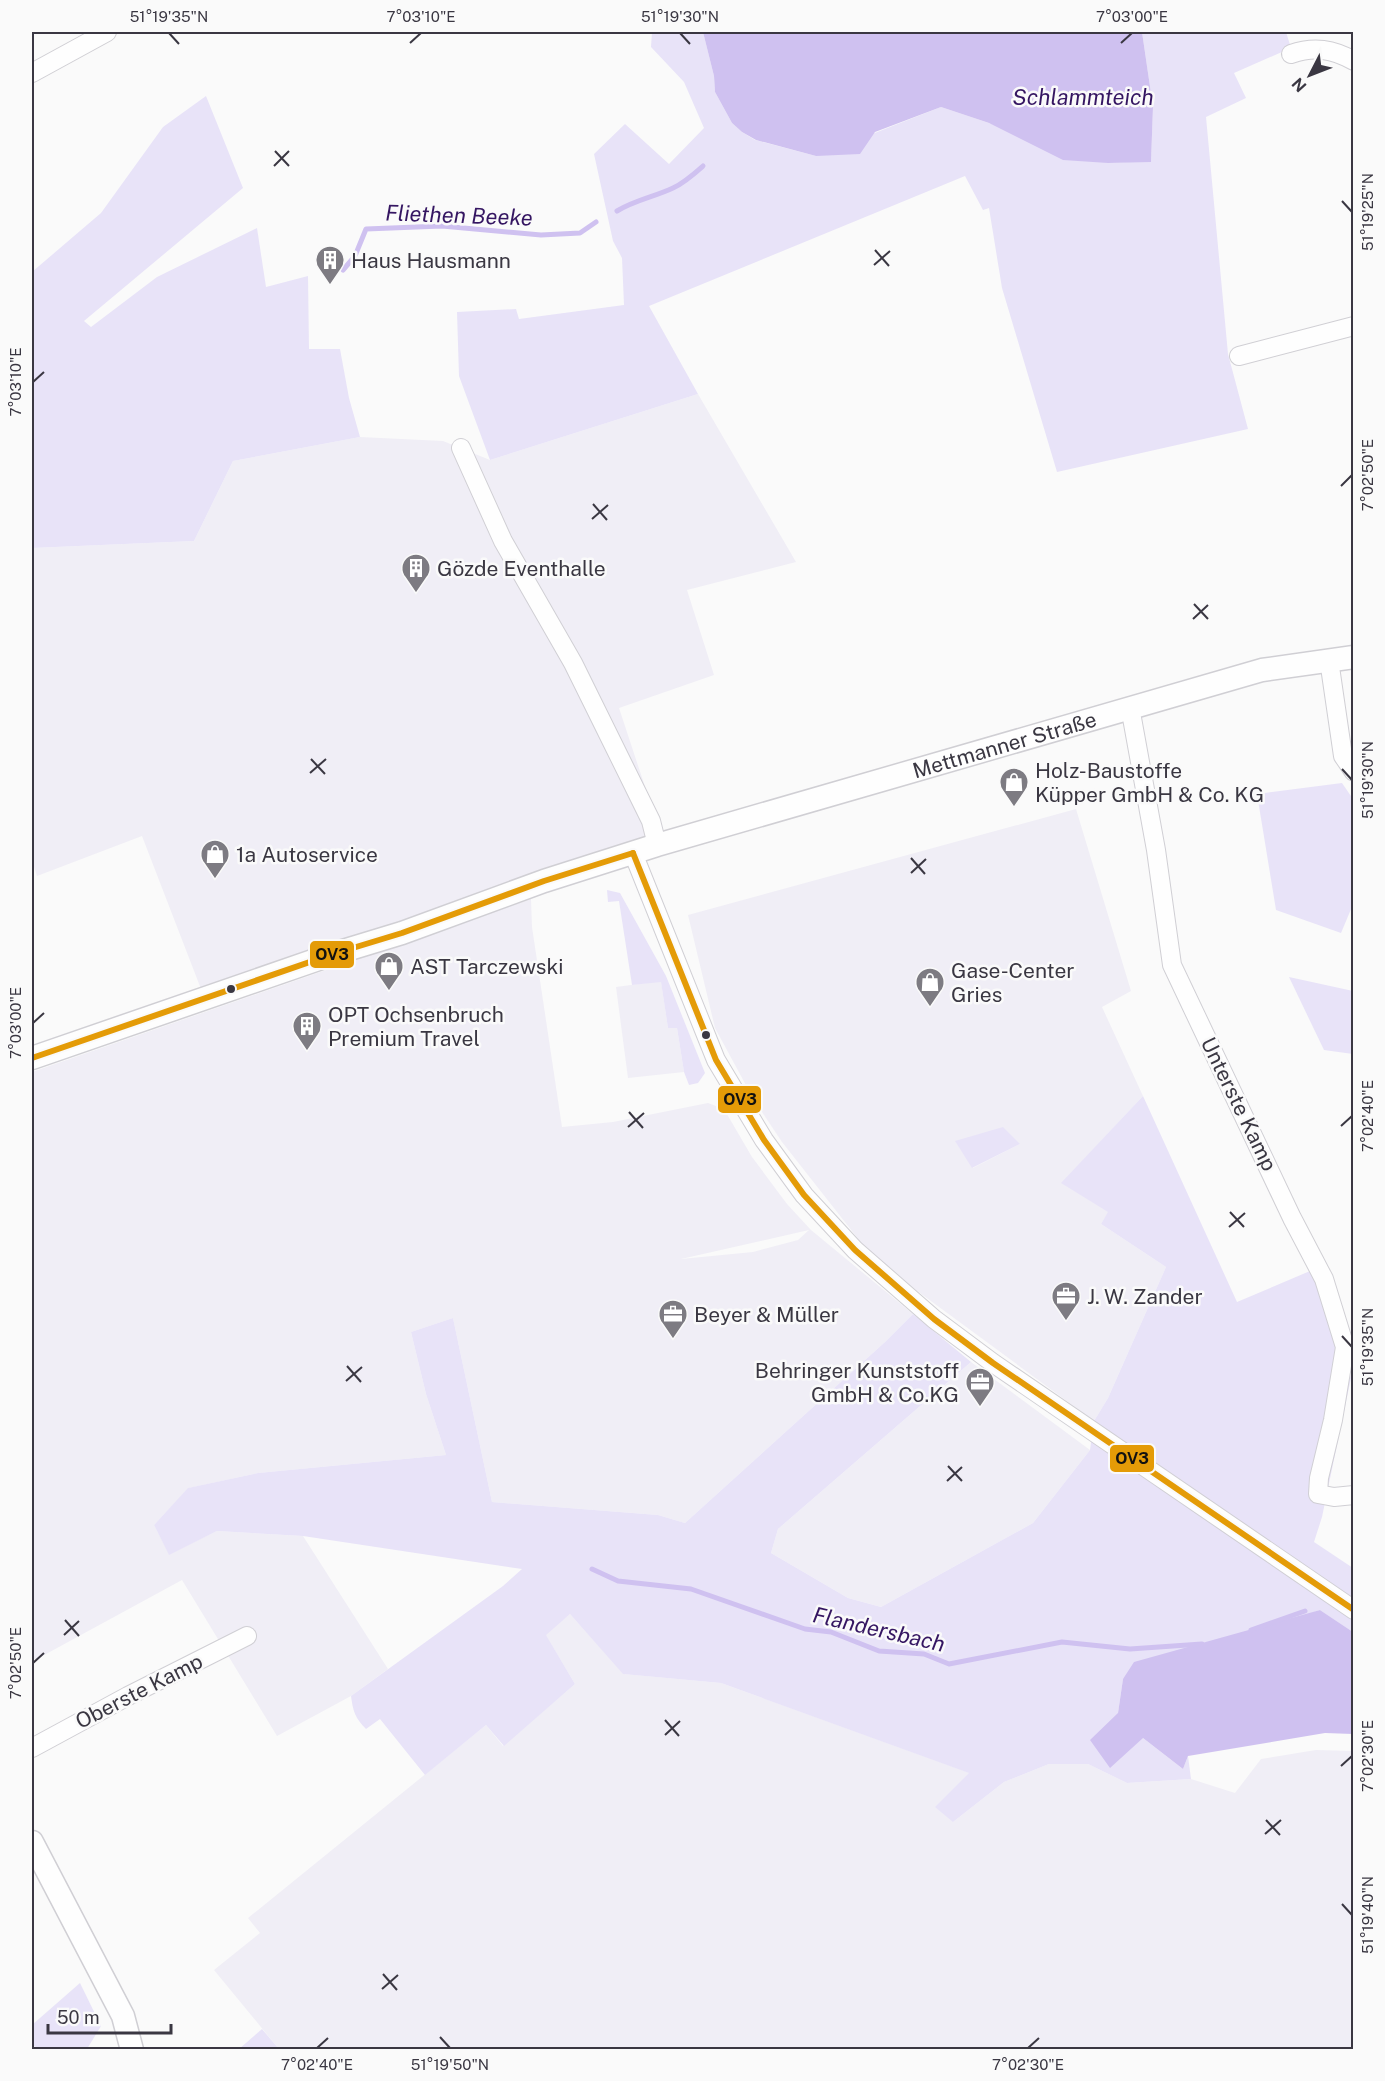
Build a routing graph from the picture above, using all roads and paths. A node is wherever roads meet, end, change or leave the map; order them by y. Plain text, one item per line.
1 (107, 32) edge
2 (1291, 54) dead end
3 (1353, 62) edge
4 (32, 74) edge
5 (1353, 326) edge
6 (1239, 356) dead end
7 (461, 448) dead end
8 (1353, 657) edge
9 (1329, 660) junction
10 (1130, 707) junction
11 (1353, 772) edge
12 (657, 845) junction
13 (633, 853) junction
14 (32, 1059) edge
15 (1353, 1495) edge
16 (1353, 1610) edge
17 (247, 1636) dead end
18 (32, 1748) edge
19 (32, 1842) edge
20 (123, 2016) junction
21 (115, 2049) edge
22 (132, 2049) edge
23 (142, 2049) edge

1 - 4 street
2 - 3 street
5 - 6 street
7 - 12 street
8 - 9 street, Mettmanner Straße
9 - 10 street, Mettmanner Straße
9 - 11 street
10 - 12 street, Mettmanner Straße
10 - 15 street, Unterste Kamp
12 - 13 street, Mettmanner Straße
13 - 14 street, Mettmanner Straße
13 - 16 street
17 - 18 street, Oberste Kamp
19 - 20 street
20 - 21 street
20 - 22 street
20 - 23 street

